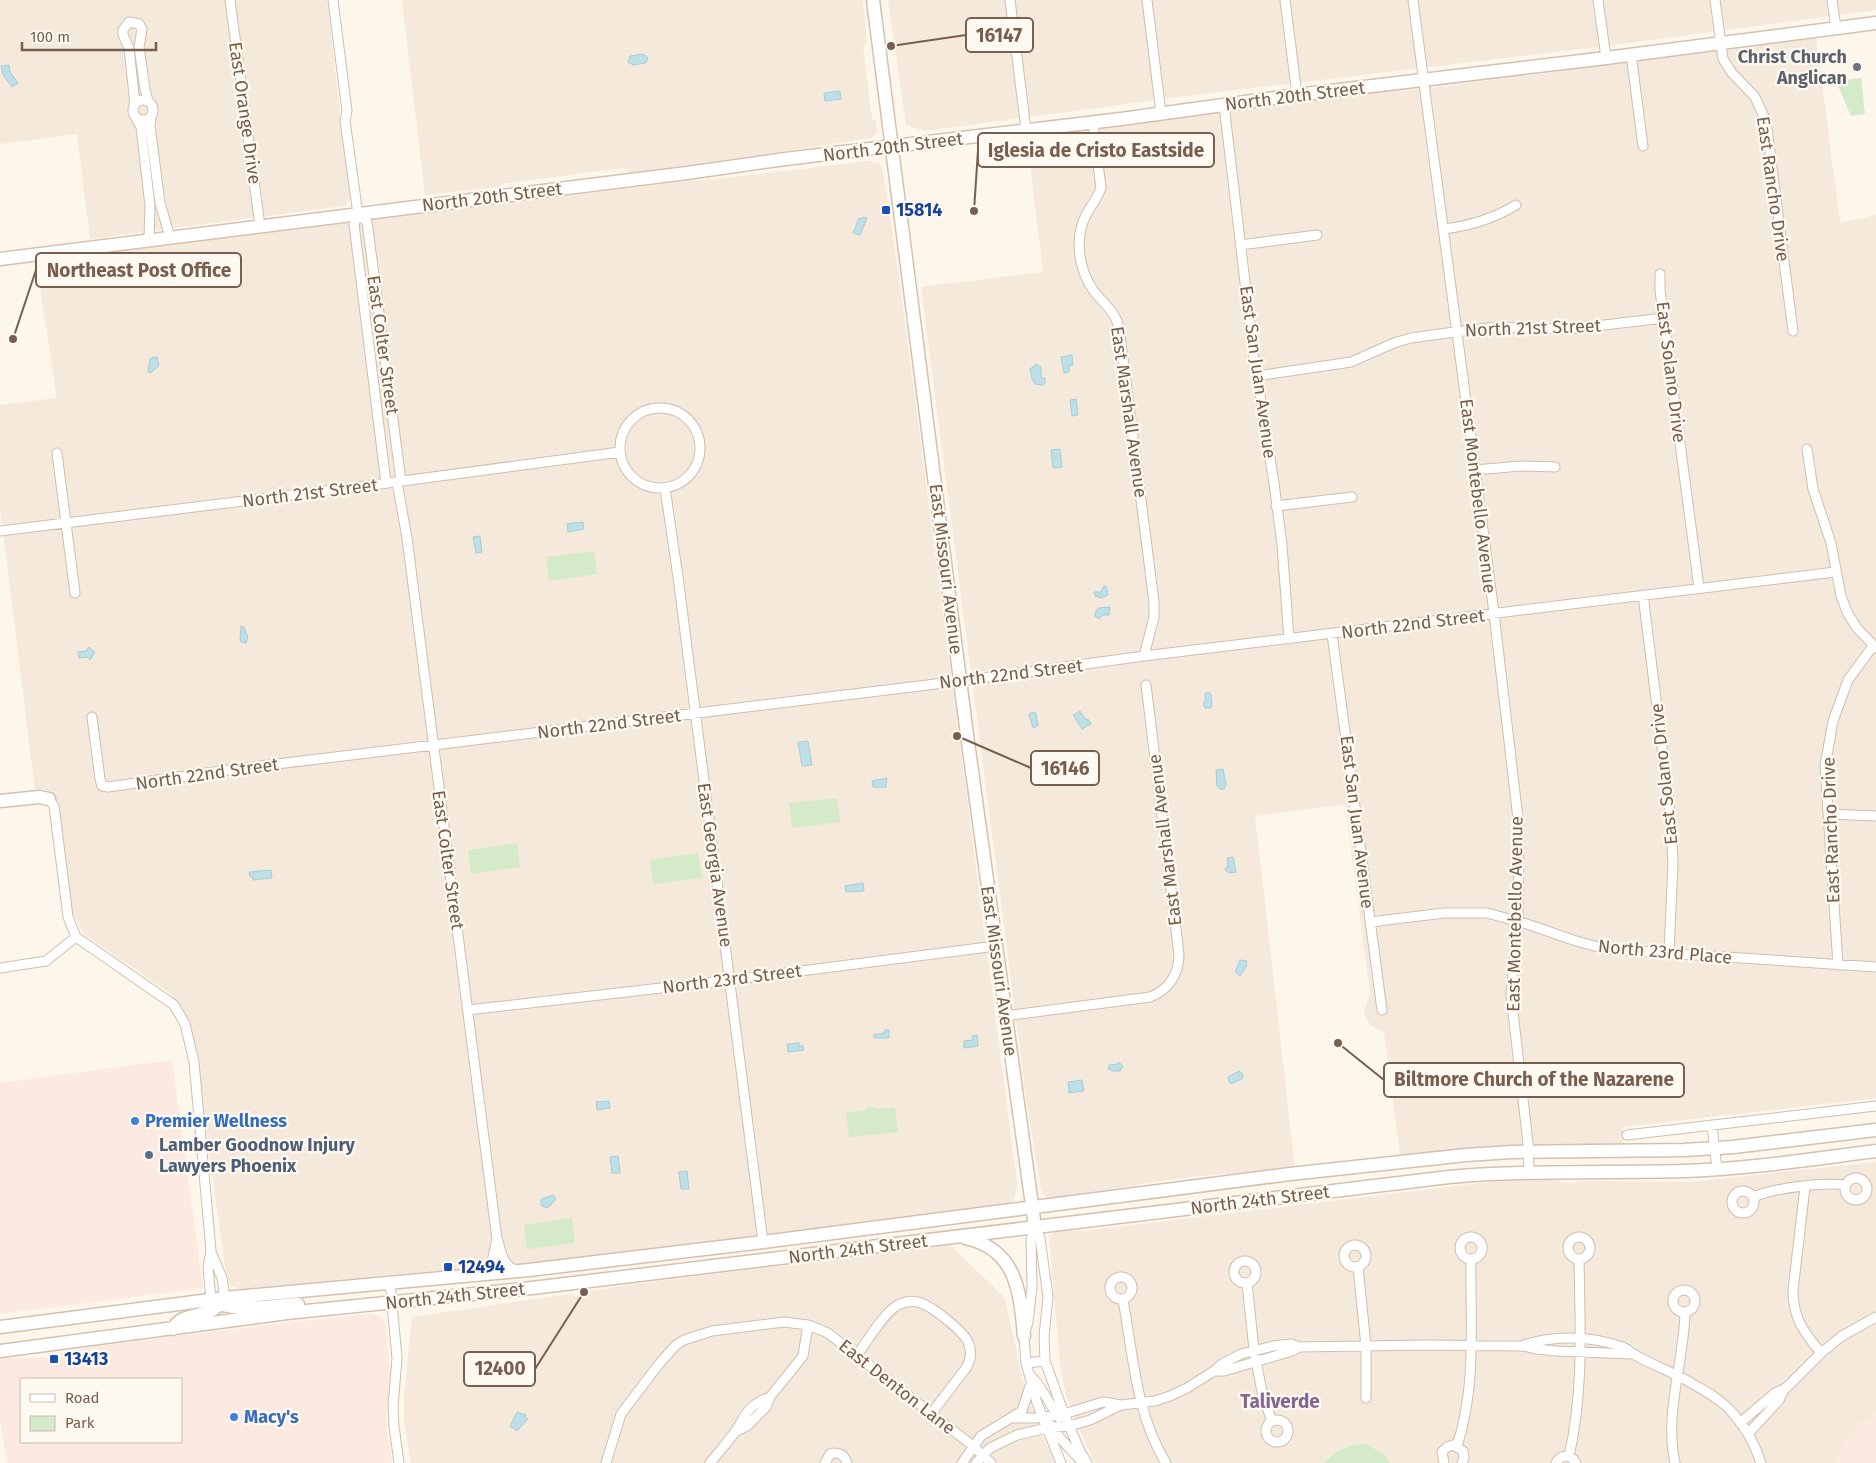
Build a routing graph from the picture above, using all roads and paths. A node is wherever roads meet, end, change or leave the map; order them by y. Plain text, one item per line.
1 (230, 0) edge
2 (333, 0) edge
3 (873, 0) edge
4 (1010, 0) edge
5 (1147, 0) edge
6 (1285, 0) edge
7 (1413, 0) edge
8 (1598, 0) edge
9 (1714, 0) edge
10 (1832, 0) edge
11 (1876, 23) edge
12 (1836, 28) junction
13 (1721, 43) junction
14 (1631, 54) junction
15 (1606, 58) junction
16 (1424, 80) junction
17 (1297, 95) junction
18 (148, 101) junction
19 (135, 105) junction
20 (1224, 105) junction
21 (1161, 113) junction
22 (151, 117) junction
23 (136, 118) junction
24 (1093, 123) junction
25 (1026, 130) junction
26 (1644, 146) dead end
27 (892, 147) junction
28 (1516, 204) dead end
29 (358, 214) junction
30 (260, 226) junction
31 (1443, 229) junction
32 (1317, 235) dead end
33 (170, 237) junction
34 (149, 240) junction
35 (1240, 245) junction
36 (0, 259) edge
37 (1660, 274) dead end
38 (1664, 318) junction
39 (1457, 332) junction
40 (1793, 332) dead end
41 (1257, 376) junction
42 (1807, 450) dead end
43 (620, 452) junction
44 (57, 453) dead end
45 (1555, 467) dead end
46 (1475, 470) junction
47 (399, 481) junction
48 (386, 483) junction
49 (665, 488) junction
50 (1352, 497) dead end
51 (1276, 506) junction
52 (66, 523) junction
53 (0, 531) edge
54 (1835, 572) junction
55 (1699, 588) junction
56 (75, 593) dead end
57 (1643, 595) junction
58 (1494, 614) junction
59 (1332, 634) junction
60 (1289, 639) junction
61 (1875, 647) edge
62 (1144, 656) junction
63 (960, 681) junction
64 (1146, 685) dead end
65 (695, 713) junction
66 (92, 717) dead end
67 (433, 746) junction
68 (49, 799) joint
69 (0, 802) edge
70 (1828, 814) junction
71 (1876, 816) edge
72 (1518, 921) junction
73 (1370, 922) junction
74 (76, 937) junction
75 (996, 946) junction
76 (1668, 953) junction
77 (1838, 964) junction
78 (1876, 967) edge
79 (0, 968) edge
80 (731, 980) junction
81 (468, 1010) junction
82 (1382, 1010) dead end
83 (1005, 1016) junction
84 (1876, 1106) edge
85 (1712, 1125) junction
86 (1876, 1130) edge
87 (1627, 1135) dead end
88 (1714, 1148) junction
89 (1876, 1151) edge
90 (1528, 1152) junction
91 (1717, 1169) junction
92 (1307, 1172) junction
93 (1529, 1173) junction
94 (1845, 1186) dead end
95 (1805, 1187) junction
96 (1309, 1194) junction
97 (1754, 1197) dead end
98 (1032, 1207) junction
99 (1035, 1227) junction
100 (958, 1237) junction
101 (497, 1239) junction
102 (764, 1242) junction
103 (211, 1251) junction
104 (1471, 1259) dead end
105 (1579, 1259) dead end
106 (1358, 1267) dead end
107 (516, 1271) junction
108 (484, 1274) junction
109 (390, 1282) junction
110 (1247, 1283) dead end
111 (1123, 1300) dead end
112 (219, 1301) junction
113 (393, 1301) junction
114 (1685, 1312) dead end
115 (1876, 1317) edge
116 (808, 1325) junction
117 (0, 1327) edge
118 (173, 1329) junction
119 (1024, 1336) junction
120 (1580, 1340) junction
121 (1471, 1345) junction
122 (1366, 1346) junction
123 (1523, 1346) junction
124 (1300, 1347) junction
125 (1254, 1350) junction
126 (0, 1351) edge
127 (1579, 1351) junction
128 (1821, 1353) junction
129 (1632, 1354) junction
130 (857, 1355) junction
131 (1045, 1361) junction
132 (1256, 1361) junction
133 (1026, 1363) junction
134 (1214, 1372) junction
135 (1028, 1374) junction
136 (1678, 1376) junction
137 (1031, 1384) junction
138 (1786, 1388) junction
139 (1366, 1398) dead end
140 (1142, 1404) junction
141 (1121, 1405) junction
142 (931, 1414) junction
143 (1061, 1415) junction
144 (1042, 1417) junction
145 (1014, 1418) junction
146 (1272, 1421) dead end
147 (1740, 1423) junction
148 (1069, 1426) junction
149 (1050, 1428) junction
150 (1748, 1434) junction
151 (973, 1446) junction
152 (1457, 1446) junction
153 (983, 1456) junction
154 (1569, 1456) junction
155 (398, 1463) edge
156 (606, 1463) edge
157 (710, 1463) edge
158 (825, 1463) edge
159 (847, 1463) edge
160 (962, 1463) edge
161 (976, 1463) edge
162 (991, 1463) edge
163 (1061, 1463) edge
164 (1083, 1463) edge
165 (1087, 1463) edge
166 (1166, 1463) edge
167 (1444, 1463) edge
168 (1462, 1463) edge
169 (1556, 1463) edge
170 (1576, 1463) edge
171 (1675, 1463) edge
172 (1761, 1463) edge

1 - 30 street, East Orange Drive
2 - 29 street, East Colter Street
3 - 27 main road, East Missouri Avenue
4 - 25 street
5 - 21 street
6 - 17 street
7 - 16 street, East Montebello Avenue
8 - 15 street
9 - 13 street, East Rancho Drive
10 - 12 street
11 - 12 main road, North 20th Street
12 - 13 main road, North 20th Street
13 - 14 main road, North 20th Street
13 - 40 street, East Rancho Drive
14 - 15 main road, North 20th Street
14 - 26 street
15 - 16 main road, North 20th Street
16 - 17 main road, North 20th Street
16 - 31 street, East Montebello Avenue
17 - 20 main road, North 20th Street
18 - 19 street
18 - 19 street
18 - 22 street
19 - 23 street
20 - 21 main road, North 20th Street
20 - 35 street, East San Juan Avenue
21 - 24 main road, North 20th Street
22 - 23 street
22 - 33 street
23 - 34 street
24 - 25 main road, North 20th Street
24 - 62 street, East Marshall Avenue
25 - 27 main road, North 20th Street
27 - 29 main road, North 20th Street
27 - 63 main road, East Missouri Avenue
28 - 31 street
29 - 30 main road, North 20th Street
29 - 47 street, East Colter Street
29 - 48 street, East Colter Street
30 - 33 main road, North 20th Street
31 - 39 street, East Montebello Avenue
32 - 35 street
33 - 34 main road, North 20th Street
34 - 36 main road, North 20th Street
35 - 41 street, East San Juan Avenue
37 - 38 street, East Solano Drive
38 - 39 street, North 21st Street
38 - 55 street, East Solano Drive
39 - 41 street, North 21st Street
39 - 46 street, East Montebello Avenue
41 - 51 street, East San Juan Avenue
42 - 54 street
43 - 47 street, North 21st Street
43 - 49 street
43 - 49 street
44 - 52 street
45 - 46 street
46 - 58 street, East Montebello Avenue
47 - 48 street, North 21st Street
47 - 67 street, East Colter Street
48 - 52 street, North 21st Street
49 - 65 street, East Georgia Avenue
50 - 51 street
51 - 60 street, East San Juan Avenue
52 - 53 street, North 21st Street
52 - 56 street
54 - 55 street, North 22nd Street
54 - 61 street
55 - 57 street, North 22nd Street
57 - 58 street, North 22nd Street
57 - 76 street, East Solano Drive
58 - 59 street, North 22nd Street
58 - 72 street, East Montebello Avenue
59 - 60 street, North 22nd Street
59 - 73 street, East San Juan Avenue
60 - 62 street, North 22nd Street
61 - 70 street, East Rancho Drive
62 - 63 street, North 22nd Street
63 - 65 street, North 22nd Street
63 - 75 main road, East Missouri Avenue
64 - 83 street, East Marshall Avenue
65 - 67 street, North 22nd Street
65 - 80 street, East Georgia Avenue
66 - 67 street, North 22nd Street
67 - 81 street, East Colter Street
68 - 69 main road
68 - 74 street
70 - 71 street
70 - 77 street, East Rancho Drive
72 - 73 street, North 23rd Place
72 - 76 street, North 23rd Place
72 - 90 street, East Montebello Avenue
73 - 82 street, East San Juan Avenue
74 - 79 street
74 - 103 street
75 - 80 street, North 23rd Street
75 - 83 main road, East Missouri Avenue
76 - 77 street, North 23rd Place
77 - 78 street, North 23rd Place
80 - 81 street, North 23rd Street
80 - 102 street, East Georgia Avenue
81 - 101 street, East Colter Street
83 - 98 main road, East Missouri Avenue
84 - 85 street
85 - 87 street
85 - 88 street
86 - 88 main road, North 24th Street
88 - 90 main road, North 24th Street
88 - 91 street
89 - 91 main road, North 24th Street
90 - 92 main road, North 24th Street
90 - 93 street, East Montebello Avenue
91 - 93 main road, North 24th Street
92 - 96 main road
92 - 98 main road, North 24th Street
93 - 96 main road, North 24th Street
94 - 95 street
95 - 97 street
95 - 128 street
96 - 99 main road, North 24th Street
98 - 99 main road, East Missouri Avenue
98 - 102 main road, North 24th Street
99 - 100 main road, North 24th Street
99 - 119 street
99 - 131 street
100 - 113 main road, North 24th Street
100 - 119 main road
101 - 107 street, East Colter Street
101 - 108 street, East Colter Street
102 - 107 main road, North 24th Street
103 - 112 street
103 - 112 street
104 - 121 street
105 - 120 street
106 - 122 street
107 - 108 main road, North 24th Street
108 - 109 main road, North 24th Street
109 - 112 main road, North 24th Street
109 - 113 street
110 - 125 street
111 - 140 street
112 - 113 main road
112 - 117 main road, North 24th Street
112 - 118 main road
113 - 118 main road, North 24th Street
113 - 155 street
114 - 136 street
115 - 128 street
116 - 130 street, East Denton Lane
116 - 156 street, East Denton Lane
116 - 157 street
118 - 126 main road, North 24th Street
119 - 133 street
120 - 123 street
120 - 127 street
120 - 129 street
121 - 122 street
121 - 123 street
121 - 152 street
122 - 124 street
122 - 139 street
123 - 127 street
124 - 125 street
124 - 132 street
125 - 132 street
125 - 134 street
127 - 129 street
127 - 154 street
128 - 138 street
129 - 136 street
130 - 142 street, East Denton Lane
130 - 142 street
131 - 133 street
131 - 143 street
132 - 134 street
132 - 146 street
133 - 135 street
134 - 140 street
135 - 137 street
135 - 143 street
136 - 147 street
136 - 171 street
137 - 144 street
137 - 145 street
138 - 147 street
138 - 150 street
140 - 141 street
140 - 166 street
141 - 143 street
141 - 148 street
142 - 151 street, East Denton Lane
143 - 144 street
143 - 148 street
144 - 145 street
144 - 149 street
145 - 151 street
147 - 150 street
148 - 149 street
148 - 165 street
149 - 153 street
149 - 163 street
149 - 164 street
150 - 172 street
151 - 153 street, East Denton Lane
151 - 160 street
152 - 167 street
152 - 168 street
153 - 161 street
153 - 162 street
154 - 169 street
154 - 170 street
158 - 159 street

